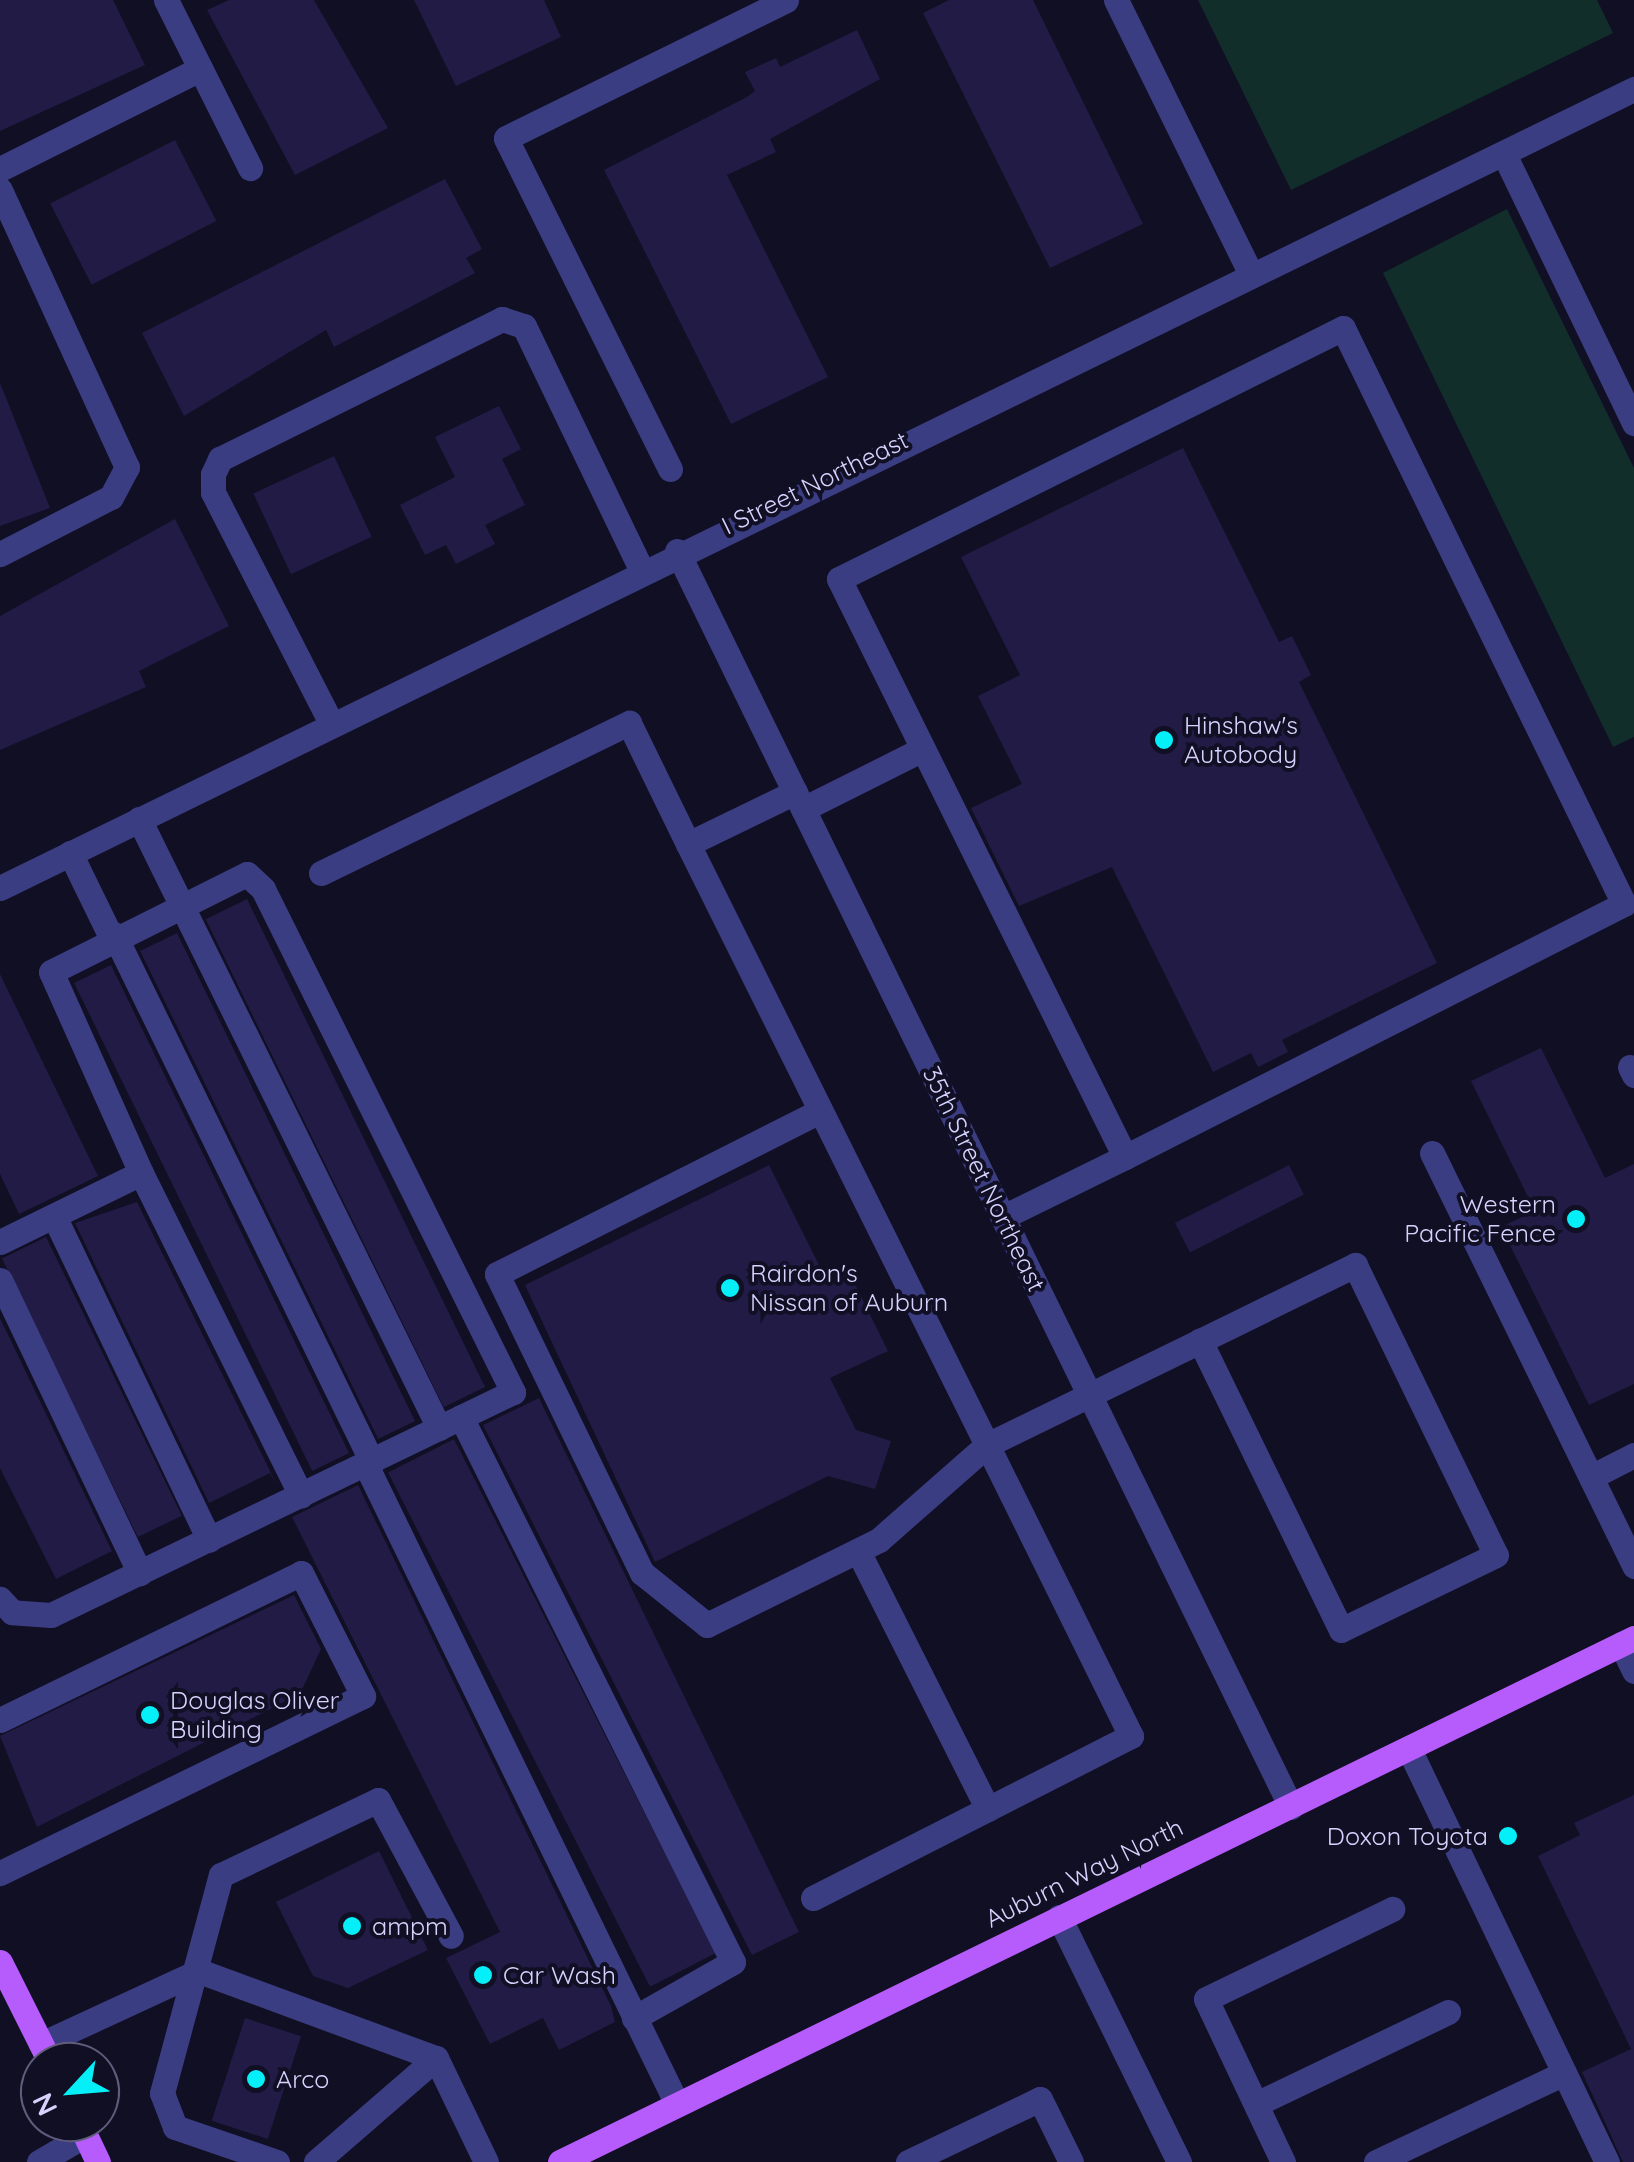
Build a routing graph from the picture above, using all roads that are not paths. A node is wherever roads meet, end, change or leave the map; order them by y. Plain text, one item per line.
1 (166, 0) edge
2 (725, 0) edge
3 (786, 0) edge
4 (1116, 0) edge
5 (737, 24) junction
6 (200, 69) junction
7 (1634, 89) edge
8 (1504, 154) junction
9 (250, 168) dead end
10 (0, 169) edge
11 (0, 190) edge
12 (1251, 274) junction
13 (1634, 423) edge
14 (670, 469) dead end
15 (677, 551) junction
16 (0, 554) edge
17 (641, 569) junction
18 (331, 723) junction
19 (923, 749) junction
20 (799, 801) junction
21 (139, 818) junction
22 (688, 844) junction
23 (70, 854) junction
24 (321, 873) dead end
25 (0, 888) edge
26 (179, 901) junction
27 (112, 934) junction
28 (820, 1111) junction
29 (1432, 1153) dead end
30 (1125, 1157) junction
31 (142, 1172) junction
32 (54, 1216) junction
33 (1003, 1218) junction
34 (0, 1242) edge
35 (0, 1280) edge
36 (1200, 1341) junction
37 (1090, 1395) junction
38 (450, 1423) junction
39 (987, 1446) junction
40 (1634, 1455) edge
41 (369, 1464) junction
42 (1591, 1477) junction
43 (302, 1496) junction
44 (209, 1540) junction
45 (858, 1551) junction
46 (1634, 1566) edge
47 (140, 1573) junction
48 (0, 1599) edge
49 (1627, 1641) edge
50 (1634, 1671) edge
51 (0, 1720) edge
52 (1408, 1749) junction
53 (1291, 1807) junction
54 (988, 1809) junction
55 (0, 1873) edge
56 (813, 1898) dead end
57 (1392, 1909) dead end
58 (1059, 1917) junction
59 (450, 1936) dead end
60 (0, 1962) edge
61 (199, 1971) junction
62 (1448, 2012) dead end
63 (634, 2018) junction
64 (40, 2042) edge
65 (66, 2042) edge
66 (436, 2058) junction
67 (1564, 2073) junction
68 (677, 2104) junction
69 (1256, 2104) junction
70 (65, 2142) edge
71 (39, 2162) edge
72 (276, 2162) edge
73 (316, 2162) edge
74 (486, 2162) edge
75 (560, 2162) edge
76 (908, 2162) edge
77 (1071, 2162) edge
78 (1179, 2162) edge
79 (1284, 2162) edge
80 (1376, 2162) edge
81 (1606, 2162) edge

1 - 6 street
2 - 5 street
3 - 5 street
4 - 12 street
5 - 14 street
6 - 9 street
6 - 10 street
7 - 8 street, I Street Northeast
8 - 12 street, I Street Northeast
8 - 13 street
11 - 16 street
12 - 15 street, I Street Northeast
15 - 17 street, I Street Northeast
15 - 20 street, 35th Street Northeast
17 - 18 street, I Street Northeast
17 - 18 street
18 - 21 street, I Street Northeast
19 - 20 street
19 - 30 street
19 - 30 street
20 - 22 street
20 - 33 street, 35th Street Northeast
21 - 23 street, I Street Northeast
21 - 26 street
22 - 24 street
22 - 28 street
23 - 25 street, I Street Northeast
23 - 27 street
26 - 27 street
26 - 38 street
26 - 38 street
27 - 31 street
27 - 41 street
28 - 39 street
28 - 45 street
29 - 42 street
30 - 33 street
31 - 32 street
31 - 43 street
32 - 34 street
32 - 44 street
33 - 37 street, 35th Street Northeast
35 - 47 street
36 - 36 street
36 - 37 street
37 - 39 street
37 - 53 street, 35th Street Northeast
38 - 41 street
38 - 63 street
39 - 45 street
39 - 54 street
40 - 42 street
41 - 43 street
41 - 63 street
42 - 46 street
43 - 44 street
44 - 47 street
45 - 54 street
47 - 48 street
49 - 50 street
49 - 52 main road, Auburn Way North
51 - 55 street
52 - 53 main road, Auburn Way North
52 - 67 street
53 - 58 main road, Auburn Way North
54 - 56 street
57 - 69 street
58 - 68 main road, Auburn Way North
58 - 78 street
59 - 61 street
60 - 64 main road
61 - 65 street
61 - 66 street
61 - 72 street
62 - 69 street
63 - 68 street
66 - 73 street
66 - 74 street
67 - 80 street
67 - 81 street
68 - 75 main road, Auburn Way North
69 - 79 street
70 - 71 street
76 - 77 street

